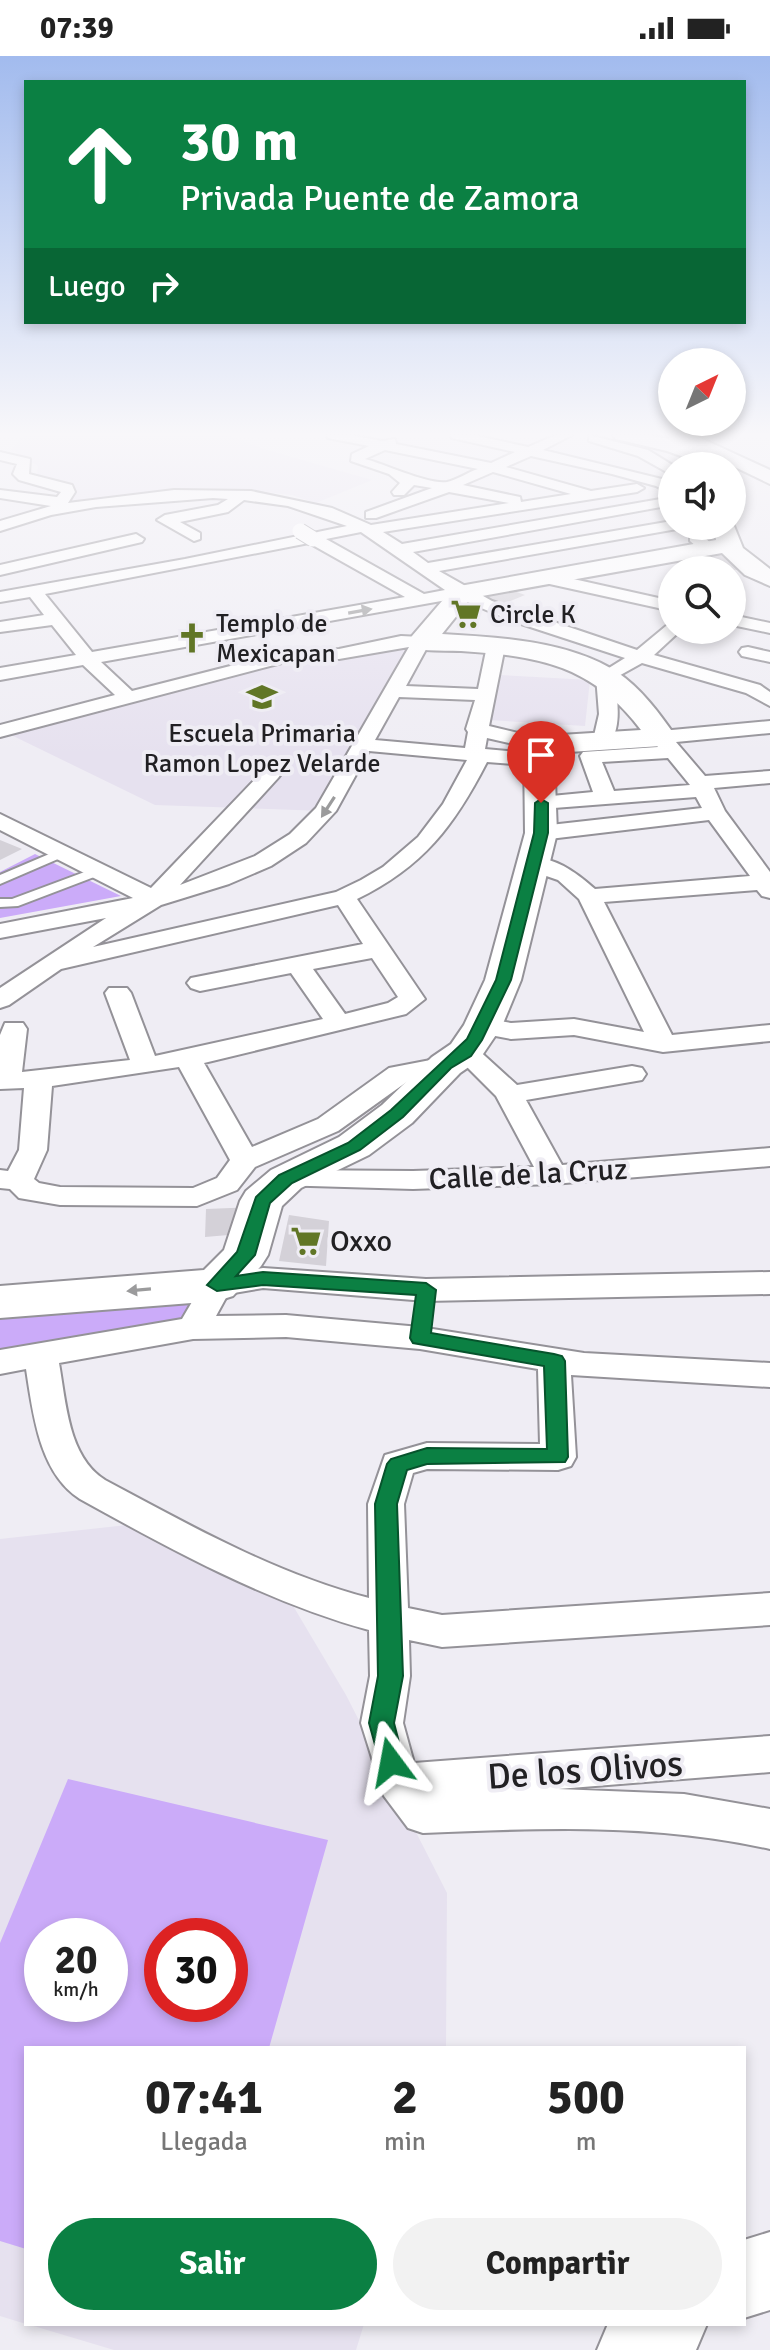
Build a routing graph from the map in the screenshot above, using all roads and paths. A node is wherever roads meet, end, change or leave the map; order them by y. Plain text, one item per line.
1 (142, 542) edge
2 (281, 542) edge
3 (320, 542) edge
4 (384, 542) edge
5 (441, 542) edge
6 (505, 542) edge
7 (577, 542) edge
8 (593, 542) edge
9 (695, 542) edge
10 (721, 542) edge
11 (148, 545) junction
12 (397, 550) junction
13 (521, 552) junction
14 (629, 562) junction
15 (185, 564) junction
16 (427, 568) junction
17 (0, 570) edge
18 (551, 576) junction
19 (770, 579) edge
20 (33, 590) junction
21 (463, 592) junction
22 (0, 597) edge
23 (423, 600) junction
24 (658, 603) edge
25 (56, 619) junction
26 (746, 623) edge
27 (0, 627) edge
28 (770, 628) edge
29 (421, 642) junction
30 (658, 642) edge
31 (496, 646) junction
32 (748, 652) dead end
33 (641, 656) junction
34 (770, 657) edge
35 (89, 660) junction
36 (0, 674) edge
37 (605, 676) junction
38 (395, 691) junction
39 (485, 695) junction
40 (768, 697) edge
41 (128, 698) junction
42 (770, 727) edge
43 (476, 729) junction
44 (0, 731) edge
45 (668, 744) junction
46 (365, 745) junction
47 (596, 748) junction
48 (541, 752) junction
49 (476, 755) junction
50 (271, 774) dead end
51 (770, 777) edge
52 (703, 787) junction
53 (606, 798) junction
54 (715, 813) junction
55 (0, 821) edge
56 (539, 833) junction
57 (61, 853) junction
58 (98, 871) junction
59 (765, 878) edge
60 (0, 880) edge
61 (589, 896) junction
62 (344, 897) junction
63 (154, 899) junction
64 (0, 903) edge
65 (0, 931) edge
66 (378, 949) junction
67 (55, 963) junction
68 (297, 963) junction
69 (200, 983) dead end
70 (118, 993) dead end
71 (0, 1000) edge
72 (338, 1023) junction
73 (14, 1029) dead end
74 (770, 1033) edge
75 (663, 1044) junction
76 (465, 1048) junction
77 (187, 1057) junction
78 (145, 1064) junction
79 (632, 1074) dead end
80 (39, 1079) junction
81 (3, 1081) edge
82 (510, 1095) junction
83 (770, 1157) edge
84 (245, 1161) junction
85 (553, 1175) junction
86 (286, 1179) junction
87 (9, 1180) edge
88 (231, 1270) junction
89 (770, 1283) edge
90 (426, 1290) junction
91 (0, 1302) edge
92 (193, 1328) junction
93 (420, 1338) junction
94 (41, 1355) junction
95 (554, 1361) junction
96 (0, 1362) edge
97 (770, 1375) edge
98 (770, 1609) edge
99 (391, 1622) junction
100 (770, 1754) edge
101 (411, 1798) junction
102 (770, 1829) edge
103 (770, 2271) edge
104 (746, 2278) edge
105 (665, 2326) edge
106 (637, 2350) edge

1 - 11 street
2 - 15 street
3 - 23 street
4 - 12 street
5 - 12 street
6 - 13 street
7 - 13 street
8 - 14 street
9 - 14 street
10 - 19 street
11 - 15 street
11 - 17 street
12 - 16 street
13 - 16 street
13 - 18 street
14 - 18 street
15 - 20 street
16 - 21 street
18 - 21 street
18 - 24 street
20 - 22 street
20 - 25 street
21 - 23 street
21 - 29 street
21 - 33 street
35 -> 23 street
25 - 27 street
25 - 35 street
26 - 28 street
29 - 31 street
29 - 38 street
29 - 41 street
30 - 33 street
31 - 37 street
31 - 39 street
32 - 34 street
33 - 37 street
33 - 40 street
35 - 36 street
35 - 41 street
37 - 45 street
37 - 47 street
38 - 39 street
38 - 46 street
39 - 43 street
41 - 44 street
42 - 45 street
43 - 48 street
43 - 49 street
45 - 47 street
45 - 52 street
46 - 49 street
46 -> 63 street
47 - 48 street
47 - 53 street
48 - 49 street
48 - 56 street
49 - 62 street
50 - 63 street
51 - 52 street
52 - 53 street
52 - 54 street
53 - 56 street
54 - 56 street
54 - 59 street
55 - 57 street
56 - 61 street
56 - 76 street
57 - 58 street
57 - 60 lane
58 - 63 street
58 - 64 lane
59 - 61 street
61 - 75 street
62 - 66 street
62 - 67 street
63 - 65 street
63 - 67 street
66 - 68 street
66 - 72 street
67 - 71 street
68 - 69 street
68 - 72 street
70 - 78 street
72 - 77 street
73 - 81 street
74 - 75 street
75 - 76 street
76 - 82 street
76 - 84 street
76 - 86 street
77 - 78 street
77 - 84 street
78 - 80 street
79 - 82 street
80 - 81 street
80 - 87 street
82 - 85 street
83 - 85 street, Calle de la Cruz
84 - 87 street
85 - 86 street, Calle de la Cruz
86 - 88 street
88 - 90 street
88 -> 91 street
88 - 92 street
89 - 90 street
90 - 93 street
92 - 93 street
92 - 94 street
93 - 95 street
94 - 96 street
94 - 99 street
95 - 97 street
95 - 99 street
98 - 99 street
99 - 101 street
100 - 101 street, De los Olivos
101 - 102 street
103 - 104 street
105 - 106 street

